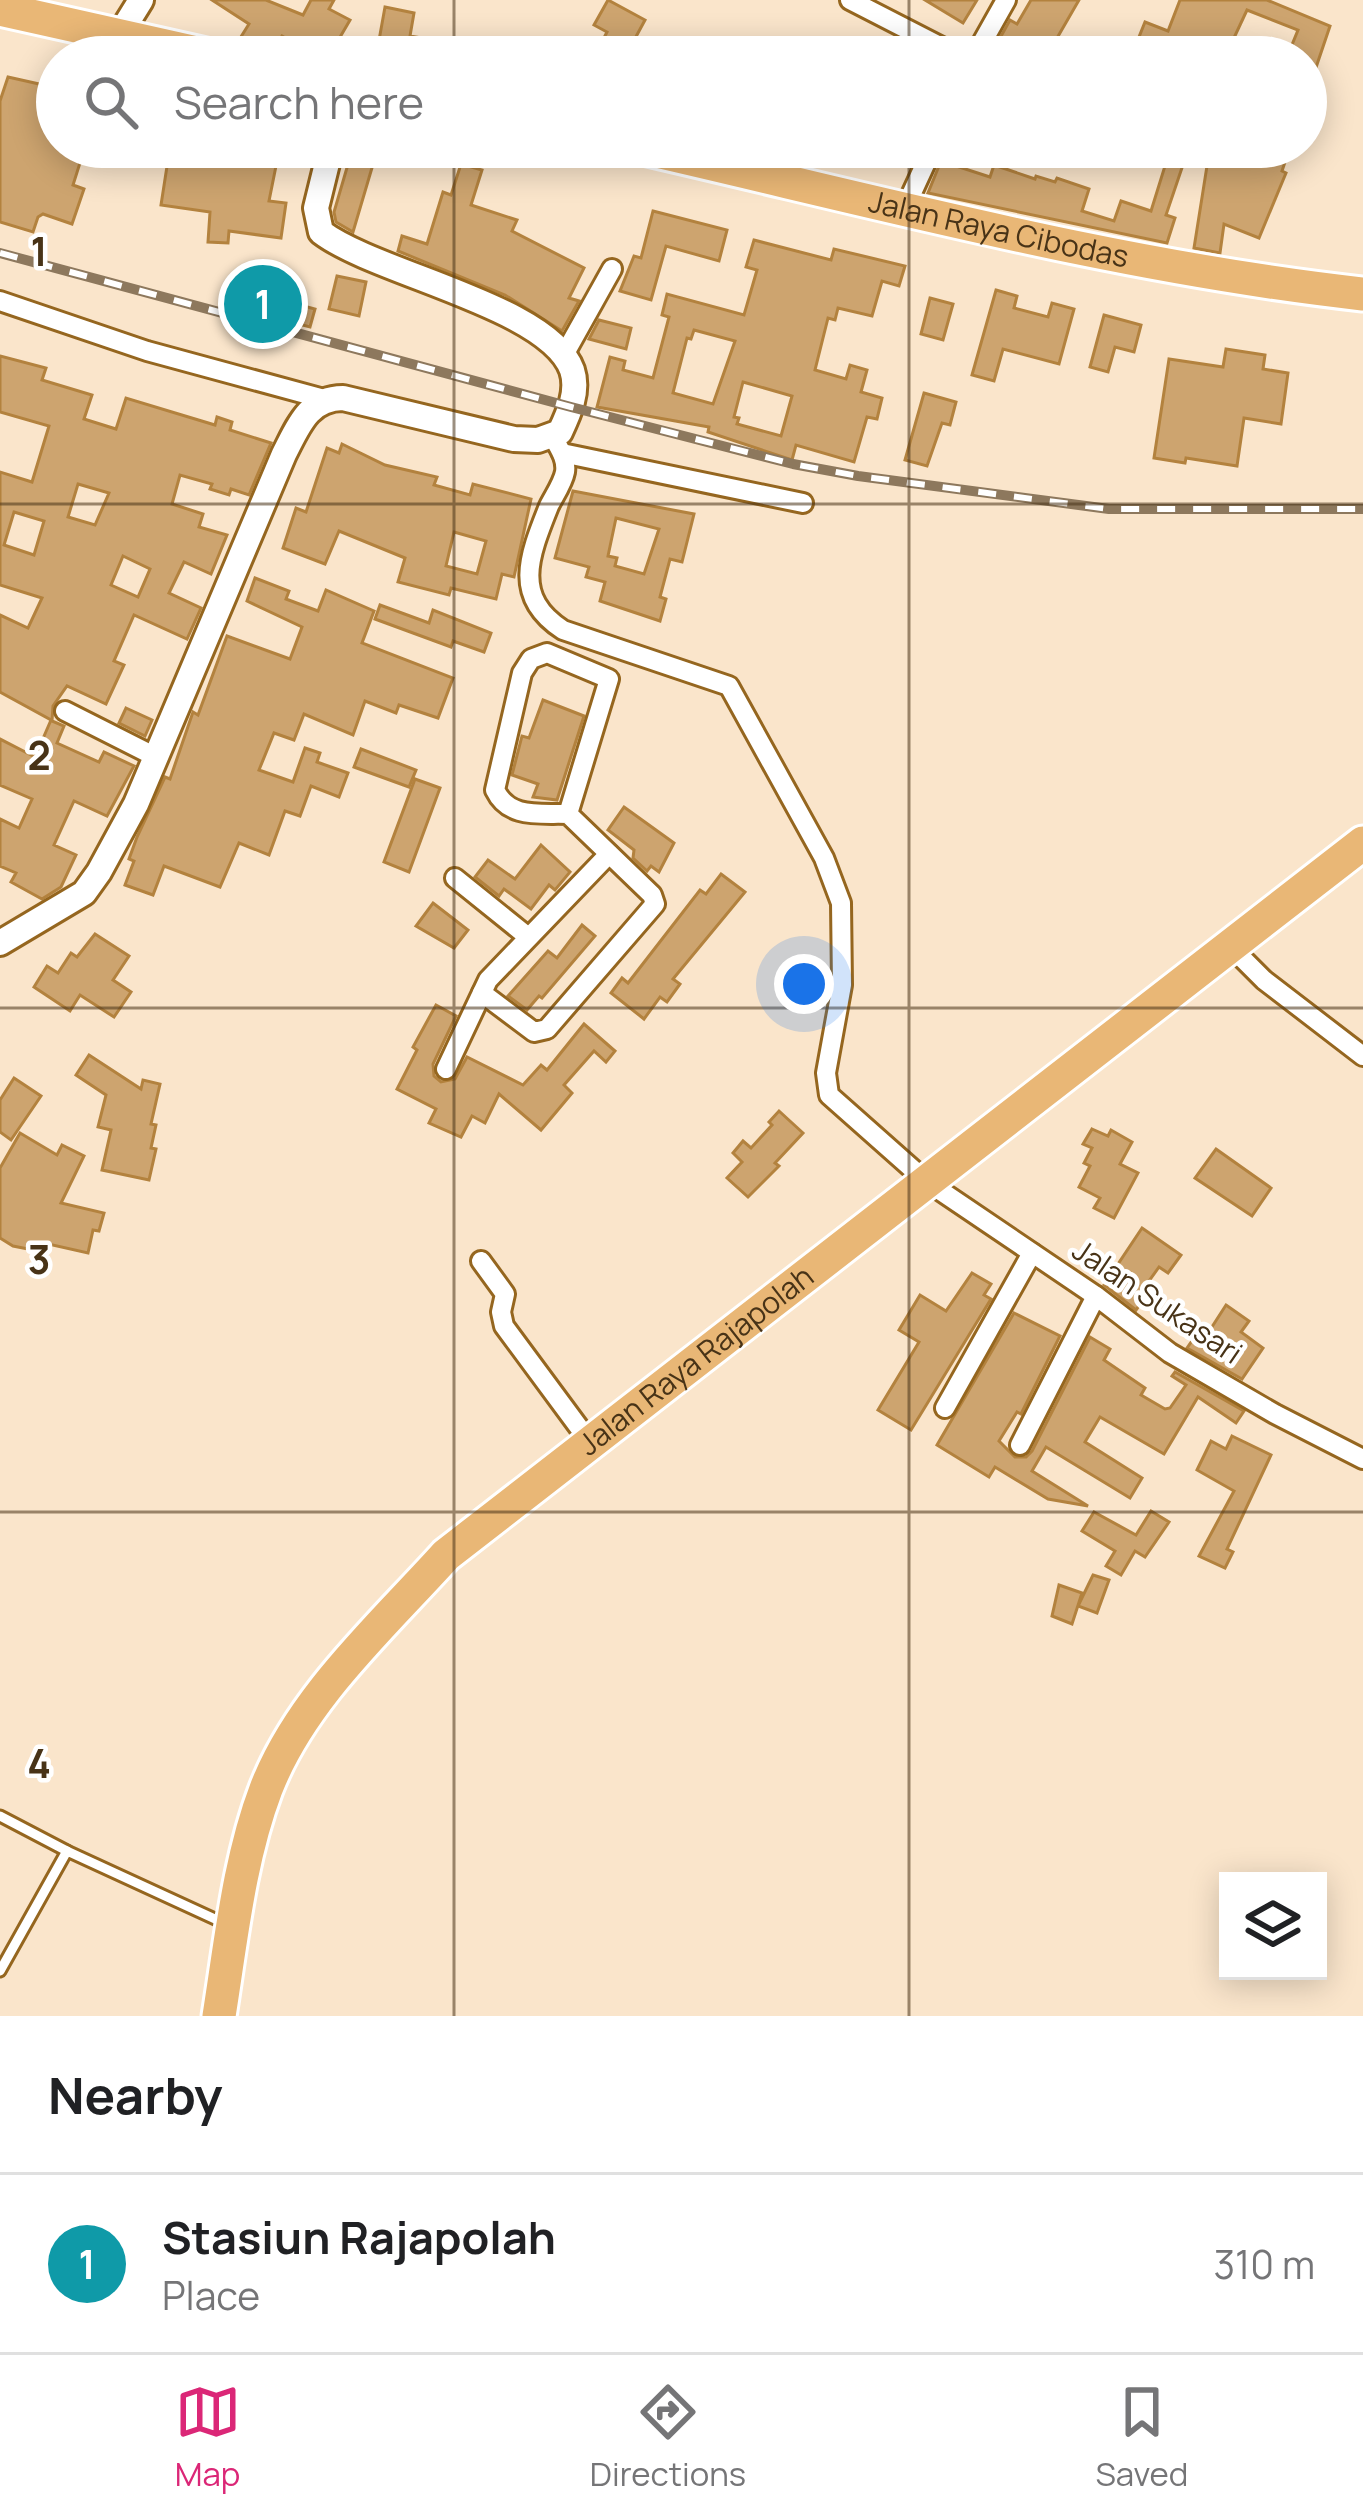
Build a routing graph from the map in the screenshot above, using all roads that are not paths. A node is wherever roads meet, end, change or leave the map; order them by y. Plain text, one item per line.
1 (141, 0) edge
2 (850, 0) edge
3 (1006, 0) edge
4 (0, 9) edge
5 (120, 34) junction
6 (128, 36) edge
7 (921, 36) edge
8 (986, 36) edge
9 (326, 168) edge
10 (731, 168) edge
11 (923, 168) edge
12 (905, 208) junction
13 (612, 269) dead end
14 (1363, 294) edge
15 (0, 301) edge
16 (564, 356) junction
17 (324, 399) junction
18 (558, 445) junction
19 (802, 503) dead end
20 (630, 653) junction
21 (609, 679) junction
22 (65, 711) dead end
23 (156, 757) junction
24 (568, 814) junction
25 (1363, 843) edge
26 (609, 854) junction
27 (455, 878) dead end
28 (669, 905) dead end
29 (526, 936) junction
30 (0, 944) edge
31 (1230, 946) junction
32 (482, 993) junction
33 (1363, 1056) edge
34 (446, 1070) dead end
35 (926, 1181) junction
36 (1031, 1253) junction
37 (482, 1262) dead end
38 (1096, 1297) junction
39 (946, 1408) dead end
40 (589, 1442) junction
41 (1020, 1445) dead end
42 (1363, 1459) edge
43 (0, 1816) edge
44 (67, 1851) junction
45 (233, 1928) junction
46 (0, 1971) edge
47 (219, 2016) edge

1 - 5 main road
2 - 7 street
3 - 8 street
4 - 5 highway
5 - 6 highway
9 - 16 main road
10 - 12 highway, Jalan Raya Cibodas
11 - 12 street
12 - 14 highway, Jalan Raya Cibodas
13 - 16 street
15 - 17 street
16 - 18 main road
17 - 18 main road
17 - 23 main road
18 - 19 street
18 - 20 street
20 - 21 street
20 - 26 street
20 - 35 street, Jalan Sukasari
21 - 24 street
21 - 24 street
22 - 23 street
23 - 30 main road
24 - 26 street
25 - 31 highway, Jalan Raya Rajapolah
26 - 28 street
26 - 29 street
26 - 32 street
27 - 29 street
29 - 32 street
31 - 33 street
31 - 35 highway, Jalan Raya Rajapolah
32 - 34 street
35 - 36 street, Jalan Sukasari
35 - 40 highway, Jalan Raya Rajapolah
36 - 38 street, Jalan Sukasari
36 - 39 street
37 - 40 street
38 - 41 street
38 - 42 street, Jalan Sukasari
40 - 45 highway, Jalan Raya Rajapolah
43 - 44 lane
44 - 45 lane
44 - 46 lane
45 - 47 highway, Jalan Raya Rajapolah

